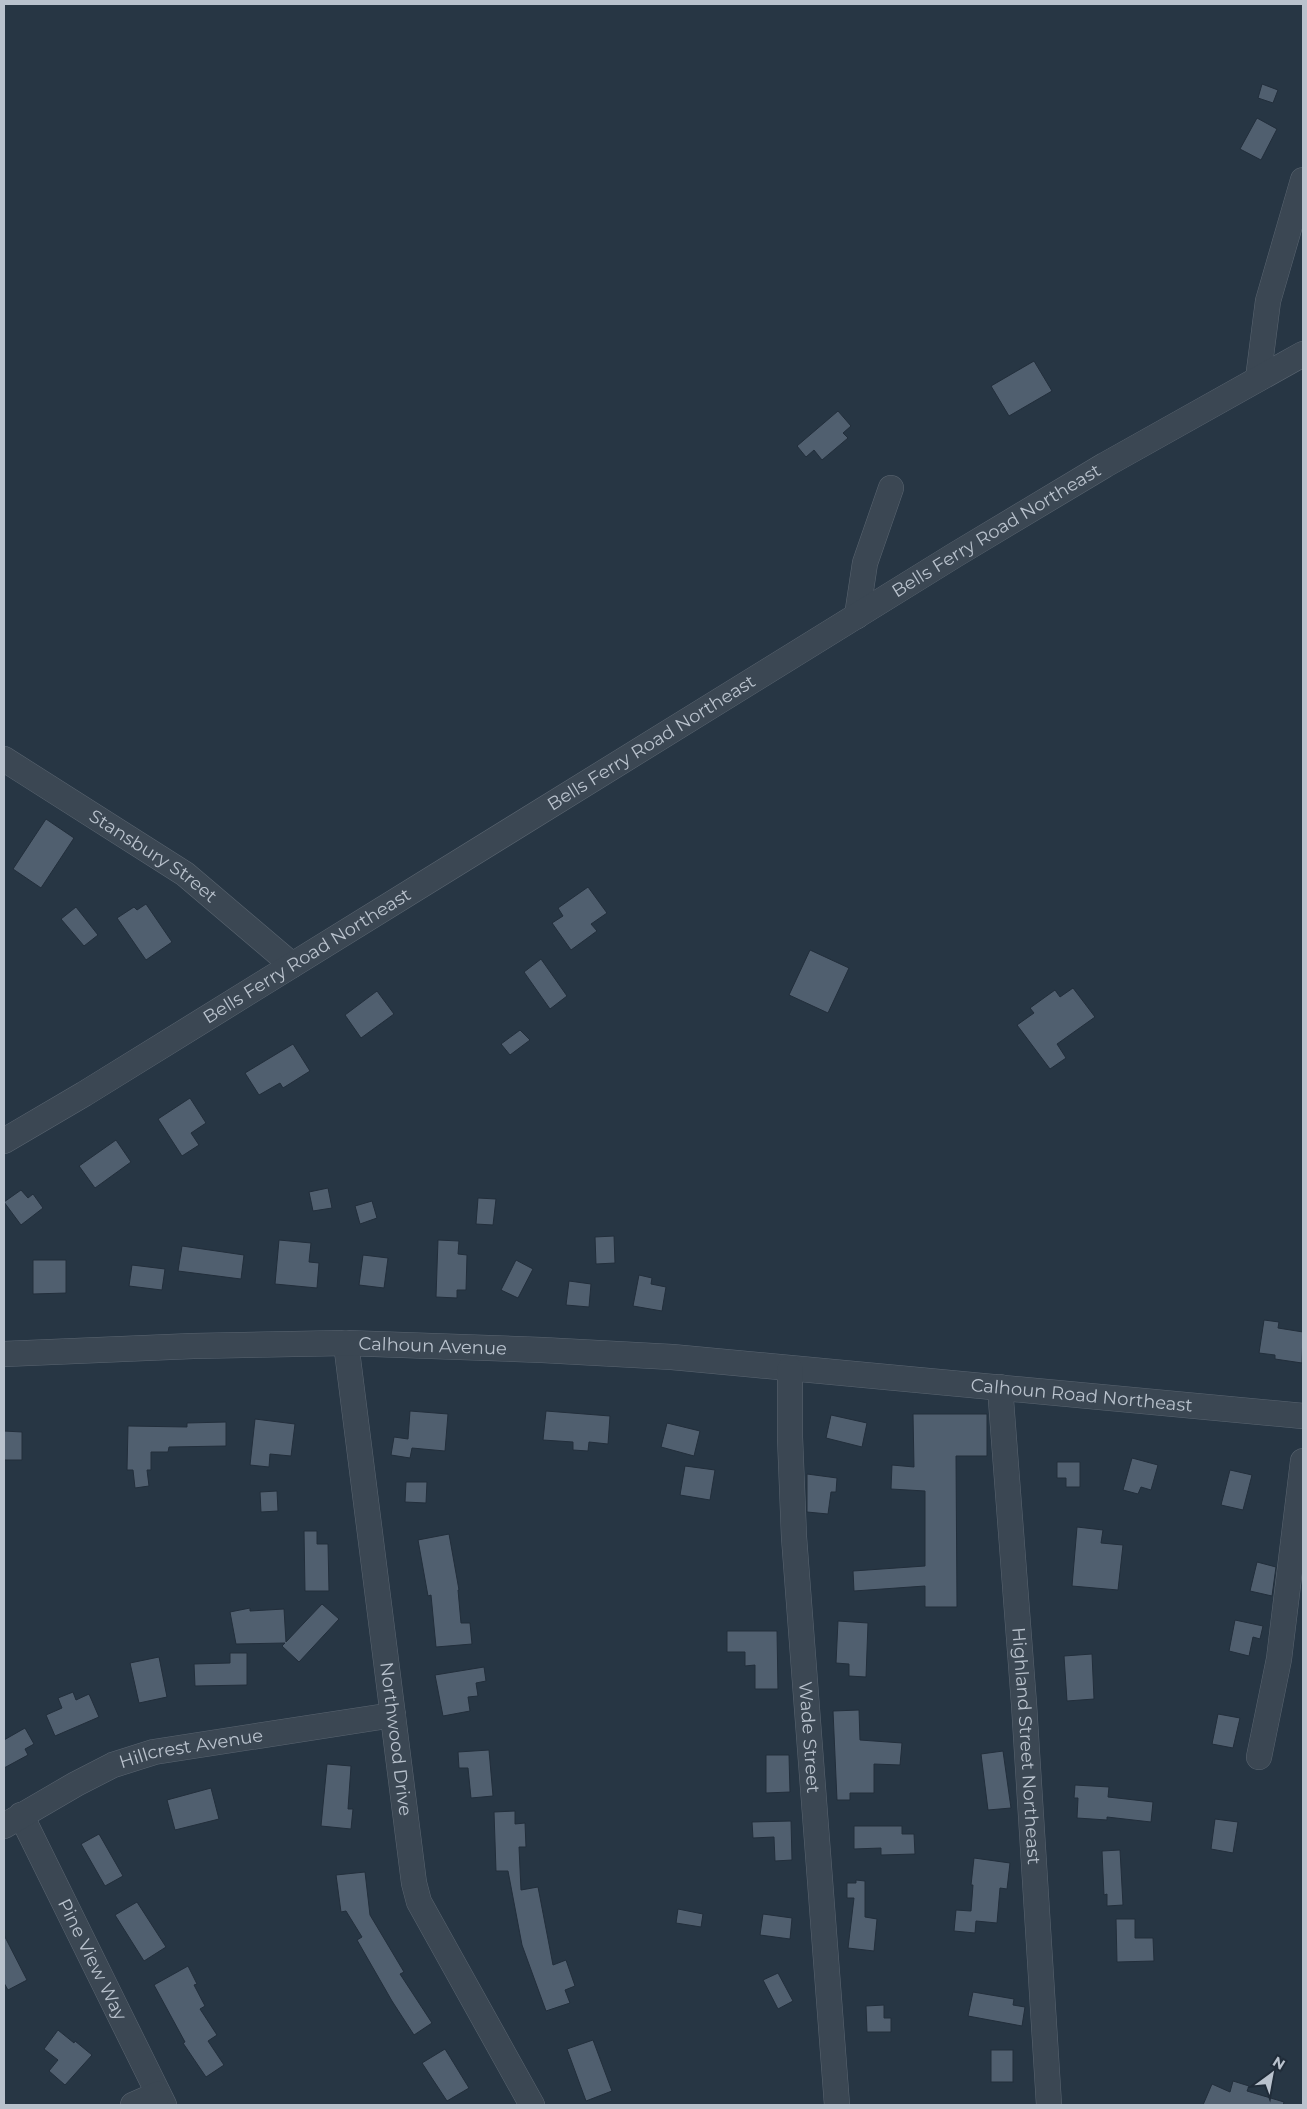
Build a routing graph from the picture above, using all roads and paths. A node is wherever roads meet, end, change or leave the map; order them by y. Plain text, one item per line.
1 (1303, 180) edge
2 (1303, 354) edge
3 (1258, 379) junction
4 (891, 488) dead end
5 (857, 616) junction
6 (4, 759) edge
7 (292, 965) junction
8 (4, 1141) edge
9 (346, 1343) junction
10 (4, 1354) edge
11 (790, 1368) junction
12 (861, 1375) joint
13 (1000, 1387) junction
14 (1303, 1416) edge
15 (1303, 1461) edge
16 (393, 1715) junction
17 (1259, 1757) dead end
18 (12, 1820) edge
19 (161, 2100) edge
20 (133, 2105) edge
21 (532, 2105) edge
22 (837, 2105) edge
23 (1049, 2105) edge

1 - 3 street
2 - 3 street, Bells Ferry Road Northeast
3 - 5 street, Bells Ferry Road Northeast
4 - 5 street
5 - 7 street, Bells Ferry Road Northeast
6 - 7 street, Stansbury Street
7 - 8 street, Bells Ferry Road Northeast
9 - 10 street, Calhoun Avenue
9 - 11 street, Calhoun Avenue
9 - 16 street, Northwood Drive
11 - 12 street, Calhoun Avenue
11 - 22 street, Wade Street
12 - 13 street, Calhoun Road Northeast
13 - 14 street, Calhoun Road Northeast
13 - 23 street, Highland Street Northeast
15 - 17 street
16 - 18 street, Hillcrest Avenue
16 - 21 street, Northwood Drive
18 - 19 street, Pine View Way
19 - 20 street

